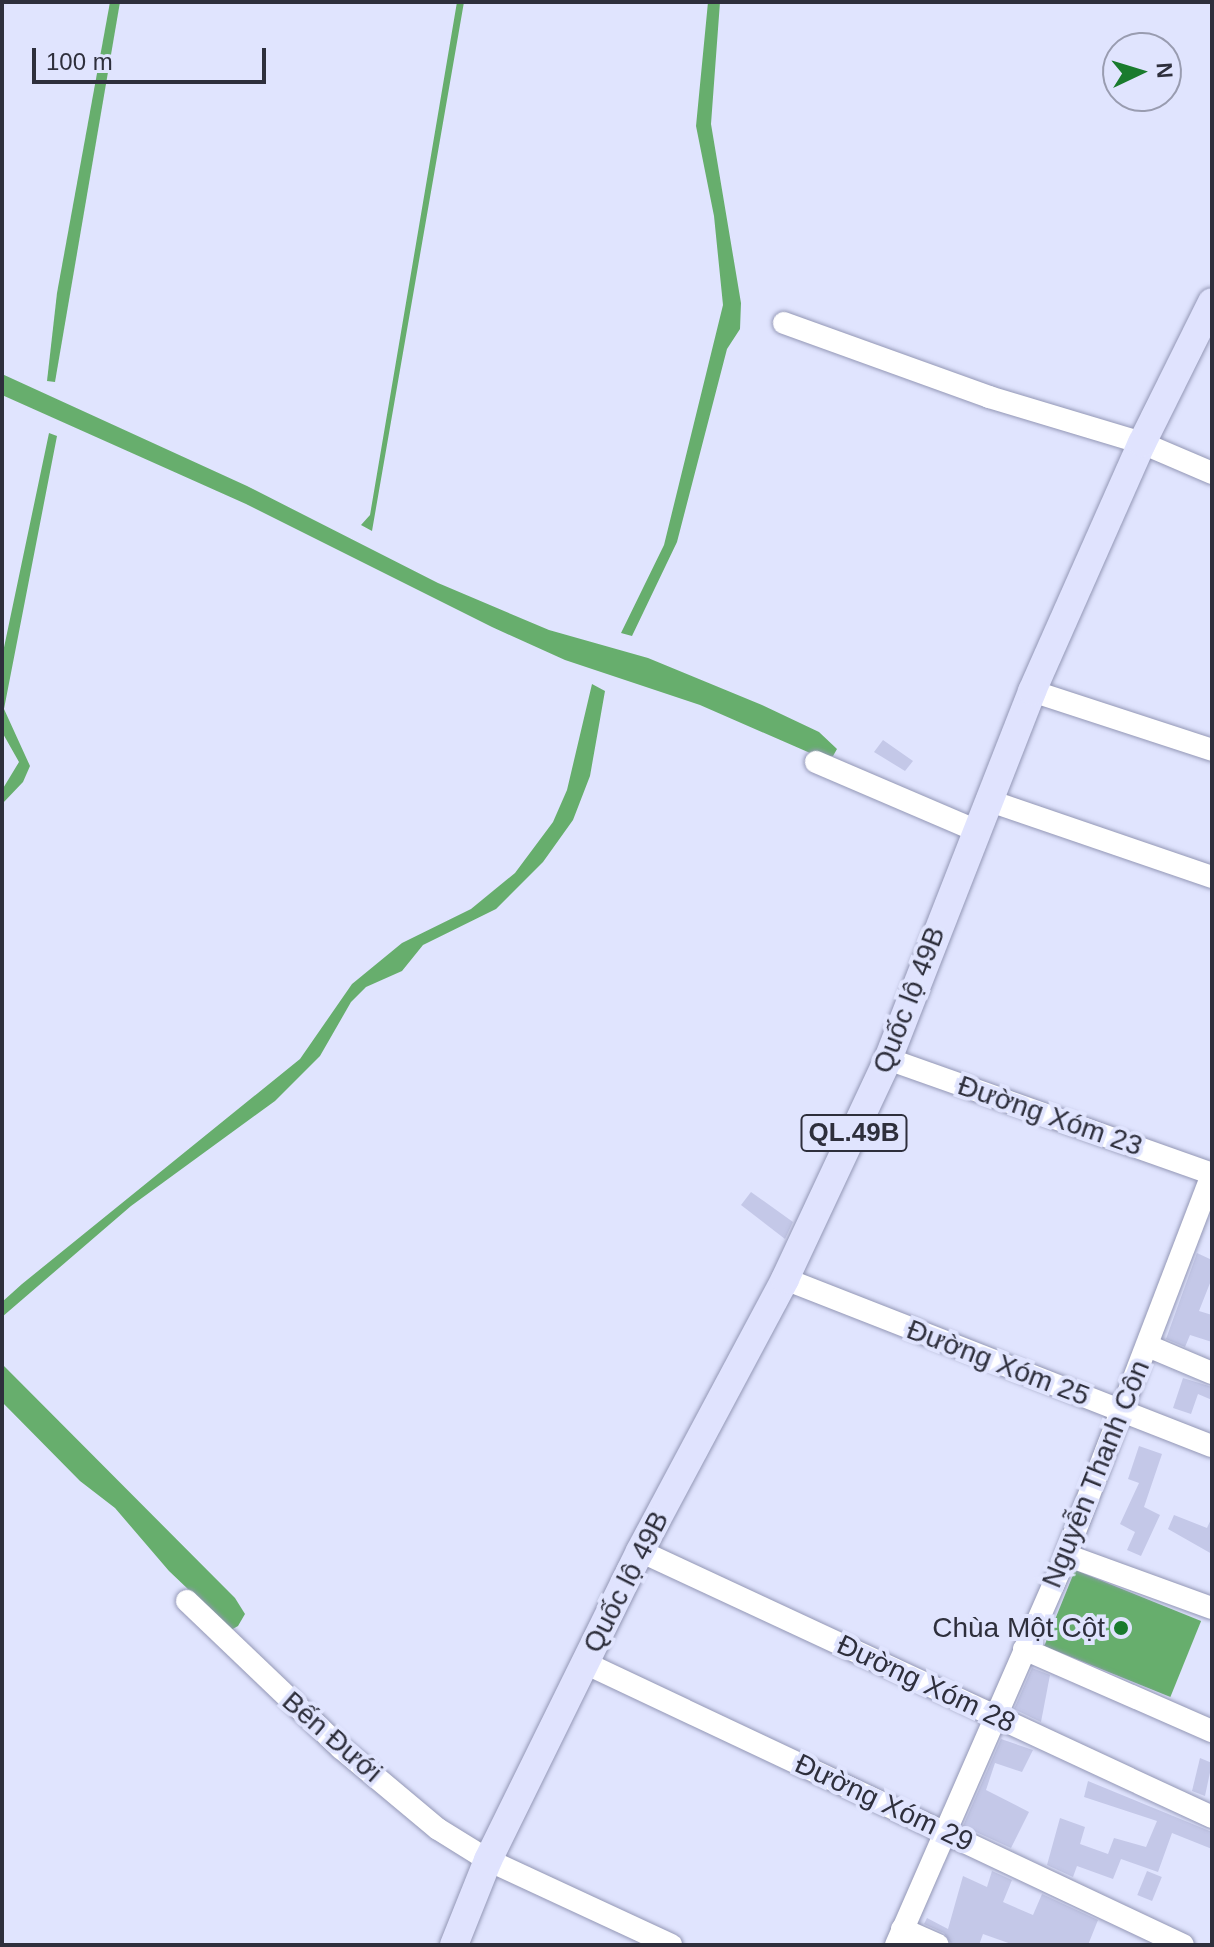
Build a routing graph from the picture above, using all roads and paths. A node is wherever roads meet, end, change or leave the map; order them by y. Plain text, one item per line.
1 (1212, 302) edge
2 (784, 323) dead end
3 (1142, 443) junction
4 (1212, 473) edge
5 (1032, 691) junction
6 (1212, 750) edge
7 (816, 762) dead end
8 (987, 800) junction
9 (975, 830) junction
10 (1212, 877) edge
11 (888, 1059) junction
12 (1212, 1175) edge
13 (785, 1279) junction
14 (1148, 1346) junction
15 (1212, 1373) edge
16 (1123, 1412) junction
17 (1212, 1446) edge
18 (640, 1551) junction
19 (1066, 1555) junction
20 (187, 1601) dead end
21 (1212, 1608) edge
22 (1024, 1649) junction
23 (585, 1663) junction
24 (993, 1715) junction
25 (1212, 1731) edge
26 (1212, 1817) edge
27 (943, 1830) junction
28 (488, 1860) junction
29 (899, 1937) edge
30 (454, 1945) edge
31 (671, 1945) edge
32 (938, 1945) edge
33 (1183, 1945) edge

1 - 3 main road, Quốc lộ 49B / QL.49B
2 - 3 street
3 - 4 street
3 - 5 main road, Quốc lộ 49B / QL.49B
5 - 6 street
5 - 8 main road, Quốc lộ 49B / QL.49B
7 - 9 street
8 - 9 main road, Quốc lộ 49B / QL.49B
8 - 10 street
9 - 11 main road, Quốc lộ 49B / QL.49B
11 - 12 street, Đường Xóm 23
11 - 13 main road, Quốc lộ 49B / QL.49B
12 - 14 street, Nguyễn Thanh Côn
13 - 16 street, Đường Xóm 25
13 - 18 main road, Quốc lộ 49B / QL.49B
14 - 15 street
14 - 16 street, Nguyễn Thanh Côn
16 - 17 street, Đường Xóm 25
16 - 19 street, Nguyễn Thanh Côn
18 - 23 main road, Quốc lộ 49B / QL.49B
18 - 24 street, Đường Xóm 28
19 - 21 street
19 - 22 street, Nguyễn Thanh Côn
20 - 28 street, Bến Đưới
22 - 24 street, Nguyễn Thanh Côn
22 - 25 street
23 - 27 street, Đường Xóm 29
23 - 28 main road, Quốc lộ 49B / QL.49B
24 - 26 street, Đường Xóm 28
24 - 27 street, Nguyễn Thanh Côn
27 - 29 street, Nguyễn Thanh Côn
27 - 33 street, Đường Xóm 29
28 - 30 main road, Quốc lộ 49B / QL.49B
28 - 31 street, Bến Đưới
29 - 32 street

